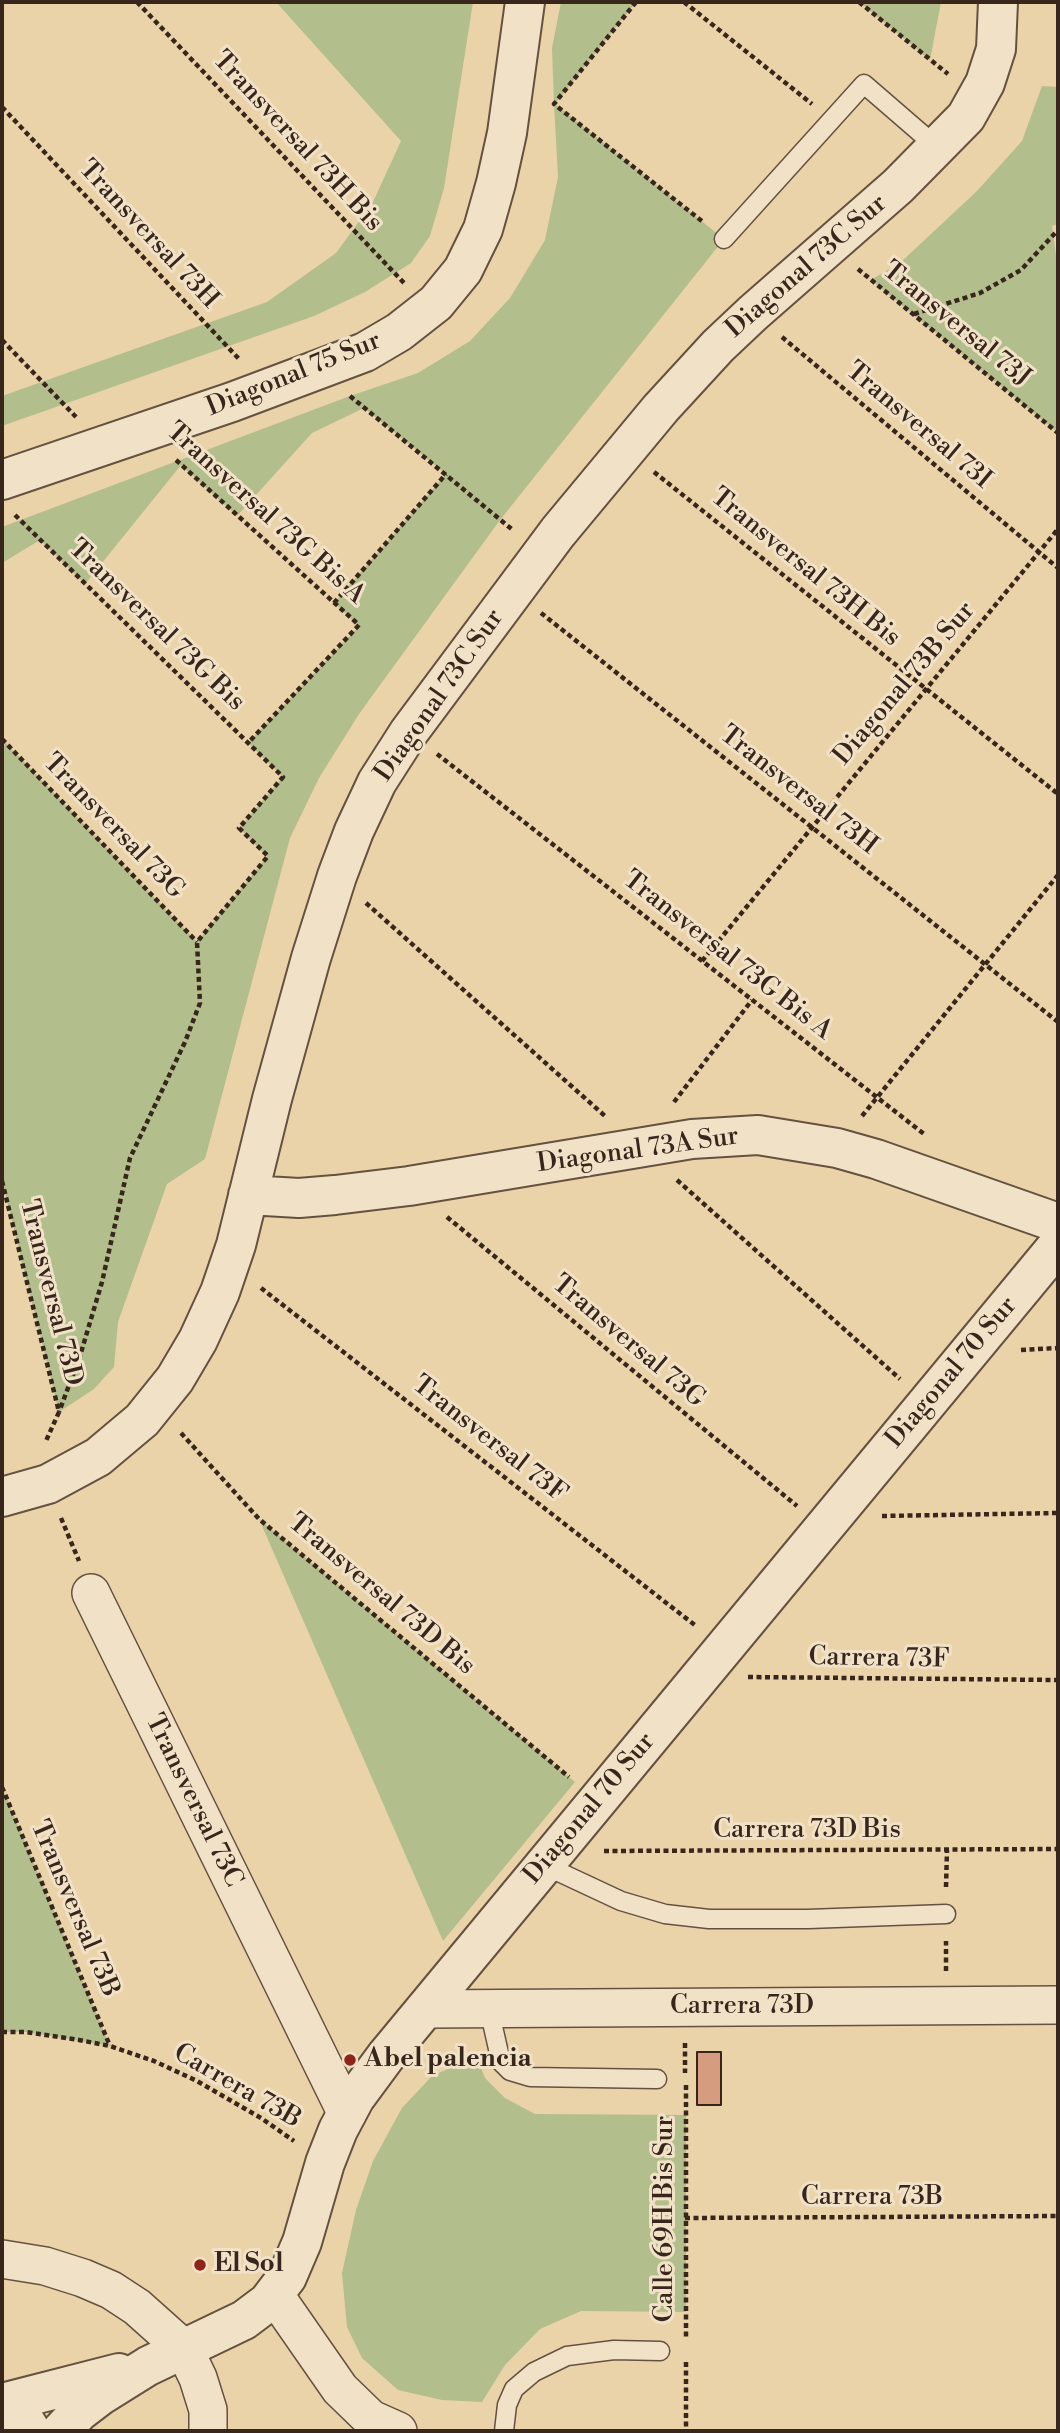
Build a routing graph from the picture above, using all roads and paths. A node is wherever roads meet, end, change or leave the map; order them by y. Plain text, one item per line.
1 (137, 2) edge
2 (525, 2) edge
3 (636, 2) edge
4 (684, 2) edge
5 (859, 2) edge
6 (998, 2) edge
7 (977, 98) junction
8 (2, 107) edge
9 (832, 119) junction
10 (938, 148) junction
11 (1058, 230) edge
12 (724, 239) joint
13 (830, 246) junction
14 (428, 309) junction
15 (753, 313) junction
16 (913, 315) junction
17 (2, 340) edge
18 (318, 370) junction
19 (267, 389) junction
20 (144, 431) junction
21 (1058, 433) edge
22 (103, 446) junction
23 (626, 449) junction
24 (446, 474) junction
25 (7, 496) edge
26 (1058, 529) edge
27 (1039, 552) junction
28 (542, 553) junction
29 (1058, 568) edge
30 (513, 591) junction
31 (334, 603) junction
32 (926, 689) junction
33 (409, 732) junction
34 (2, 738) edge
35 (248, 743) junction
36 (1058, 794) edge
37 (812, 827) junction
38 (1058, 875) edge
39 (197, 942) junction
40 (702, 961) junction
41 (986, 964) junction
42 (752, 1000) junction
43 (1058, 1021) edge
44 (877, 1098) junction
45 (929, 1138) dead end
46 (640, 1147) junction
47 (837, 1148) junction
48 (2, 1181) edge
49 (408, 1186) junction
50 (248, 1195) junction
51 (1058, 1223) edge
52 (1058, 1245) edge
53 (230, 1263) junction
54 (154, 1404) junction
55 (59, 1412) junction
56 (24, 1491) edge
57 (1058, 1513) edge
58 (828, 1523) junction
59 (91, 1593) joint
60 (725, 1648) junction
61 (700, 1677) junction
62 (1058, 1680) edge
63 (2, 1787) edge
64 (597, 1801) junction
65 (1058, 1849) edge
66 (550, 1858) junction
67 (946, 1914) dead end
68 (1058, 2005) edge
69 (489, 2008) junction
70 (685, 2008) junction
71 (425, 2009) junction
72 (2, 2032) edge
73 (110, 2046) junction
74 (657, 2079) dead end
75 (347, 2114) junction
76 (325, 2163) junction
77 (1058, 2216) edge
78 (685, 2218) junction
79 (2, 2259) edge
80 (274, 2294) junction
81 (184, 2349) junction
82 (660, 2351) dead end
83 (148, 2366) junction
84 (2, 2404) edge
85 (31, 2431) edge
86 (61, 2431) edge
87 (208, 2431) edge
88 (398, 2431) edge
89 (505, 2431) edge
90 (686, 2431) edge

1 - 14 path, Transversal 73H Bis
2 - 14 street, Diagonal 75 Sur
3 - 12 path
4 - 9 path
5 - 7 path
6 - 7 street, Diagonal 73C Sur
7 - 10 street, Diagonal 73C Sur
8 - 19 path, Transversal 73H
9 - 10 lane
9 - 12 lane
10 - 13 street, Diagonal 73C Sur
11 - 16 path
13 - 15 street, Diagonal 73C Sur
13 - 16 path, Transversal 73J
14 - 18 street, Diagonal 75 Sur
15 - 23 street, Diagonal 73C Sur
15 - 27 path, Transversal 73I
16 - 21 path, Transversal 73J
17 - 22 path
18 - 19 street, Diagonal 75 Sur
18 - 24 path
19 - 20 street, Diagonal 75 Sur
20 - 22 street, Diagonal 75 Sur
20 - 31 path, Transversal 73G Bis A
22 - 25 street, Diagonal 75 Sur
23 - 28 street, Diagonal 73C Sur
23 - 32 path, Transversal 73H Bis
24 - 28 path
24 - 31 path
25 - 35 path, Transversal 73G Bis
26 - 27 path, Diagonal 73B Sur
27 - 29 path, Transversal 73I
27 - 32 path, Diagonal 73B Sur
28 - 30 street, Diagonal 73C Sur
30 - 33 street, Diagonal 73C Sur
30 - 37 path, Transversal 73H
31 - 35 path, Transversal 73G Bis A
32 - 36 path, Transversal 73H Bis
32 - 37 path, Diagonal 73B Sur
33 - 40 path, Transversal 73G Bis A
33 - 50 street, Diagonal 73C Sur
34 - 39 path, Transversal 73G
35 - 39 path, Transversal 73G Bis
37 - 40 path, Diagonal 73B Sur
37 - 41 path, Transversal 73H
38 - 41 path
39 - 55 path
40 - 42 path, Transversal 73G Bis A
41 - 43 path, Transversal 73H
41 - 44 path
42 - 44 path, Transversal 73G Bis A
42 - 46 path
44 - 45 path, Transversal 73G Bis A
44 - 47 path
46 - 47 street, Diagonal 73A Sur
46 - 49 street, Diagonal 73A Sur
47 - 51 street, Diagonal 73A Sur
48 - 55 path, Transversal 73D
49 - 50 street, Diagonal 73A Sur
49 - 58 path, Transversal 73G
50 - 53 street, Diagonal 73C Sur
52 - 58 street, Diagonal 70 Sur
53 - 54 street, Diagonal 73C Sur
53 - 60 path, Transversal 73F
54 - 56 street, Diagonal 73C Sur
54 - 64 path, Transversal 73D Bis
55 - 56 path, Transversal 73D
56 - 59 path
57 - 58 path
58 - 60 street, Diagonal 70 Sur
59 - 75 street, Transversal 73C
60 - 61 street, Diagonal 70 Sur
61 - 62 path, Carrera 73F
61 - 64 street, Diagonal 70 Sur
63 - 73 path, Transversal 73B
64 - 66 street, Diagonal 70 Sur
65 - 66 path, Carrera 73D Bis
66 - 67 lane
66 - 71 street, Diagonal 70 Sur
68 - 70 street, Carrera 73D
69 - 70 street, Carrera 73D
69 - 71 street, Carrera 73D
69 - 74 lane
70 - 78 path, Calle 69H Bis Sur
71 - 75 street, Diagonal 70 Sur
72 - 73 path, Carrera 73B
73 - 76 path, Carrera 73B
75 - 76 street, Diagonal 70 Sur
76 - 80 street, Diagonal 70 Sur
77 - 78 path, Carrera 73B
78 - 90 path, Calle 69H Bis Sur
79 - 81 street
80 - 81 street, Diagonal 70 Sur
80 - 88 street
81 - 83 street, Diagonal 70 Sur
81 - 87 street
82 - 89 lane
83 - 84 street, Diagonal 70 Sur
83 - 86 street, Diagonal 70 Sur
84 - 85 street

